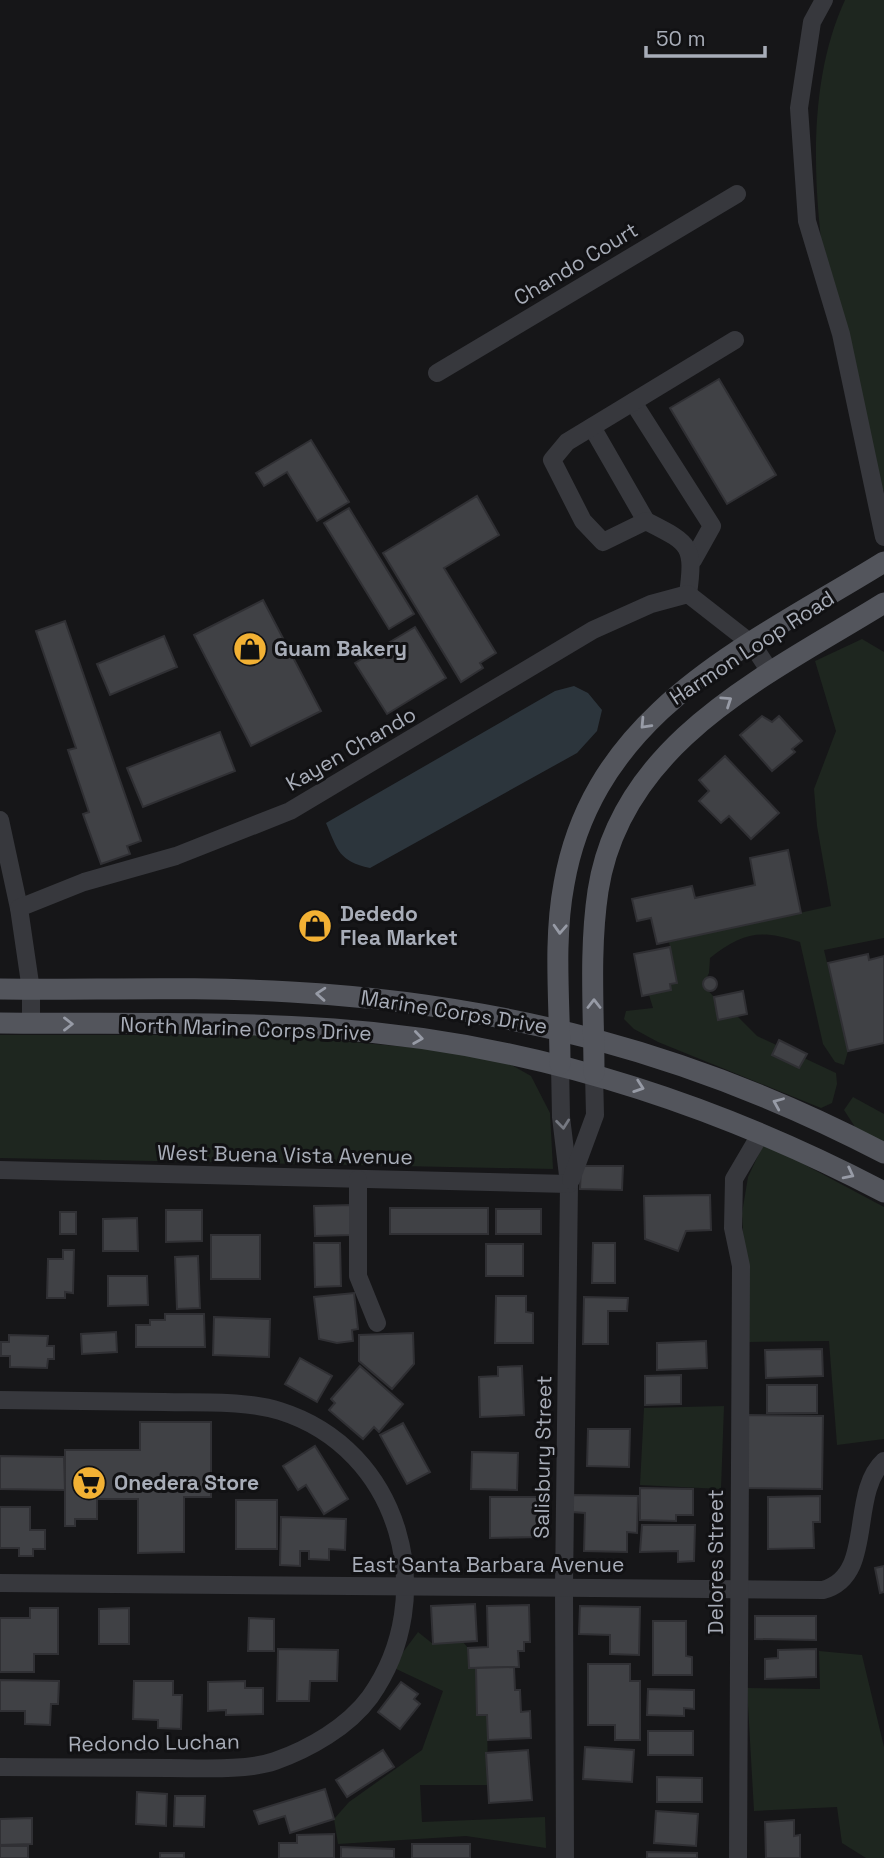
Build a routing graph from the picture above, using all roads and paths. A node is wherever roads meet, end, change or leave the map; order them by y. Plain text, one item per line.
1 (824, 0) edge
2 (737, 194) dead end
3 (735, 340) dead end
4 (437, 373) dead end
5 (633, 402) junction
6 (592, 427) junction
7 (646, 521) junction
8 (884, 537) edge
9 (693, 560) junction
10 (884, 562) edge
11 (688, 594) junction
12 (884, 603) edge
13 (752, 644) junction
14 (771, 673) junction
15 (0, 823) edge
16 (6, 876) edge
17 (19, 908) junction
18 (0, 989) edge
19 (31, 990) junction
20 (0, 1023) edge
21 (31, 1023) junction
22 (560, 1028) junction
23 (594, 1038) junction
24 (560, 1064) junction
25 (594, 1073) junction
26 (761, 1133) junction
27 (884, 1153) edge
28 (0, 1170) edge
29 (358, 1179) junction
30 (569, 1184) junction
31 (884, 1192) edge
32 (377, 1323) dead end
33 (0, 1400) edge
34 (884, 1461) edge
35 (0, 1583) edge
36 (564, 1587) junction
37 (738, 1588) junction
38 (407, 1589) junction
39 (0, 1767) edge
40 (565, 1858) edge
41 (738, 1858) edge

1 - 8 street
2 - 4 street, Chando Court
3 - 5 street
5 - 6 street
5 - 9 street
6 - 7 street
6 - 7 street
7 - 9 street
9 - 11 street
10 - 13 main road, Harmon Loop Road
11 - 13 street
11 - 17 street, Kayen Chando
12 - 14 main road, Harmon Loop Road
13 - 14 street
13 -> 22 main road, Harmon Loop Road
23 -> 14 main road, Harmon Loop Road
15 - 16 street
16 - 17 street
17 - 19 street
18 - 19 main road, Marine Corps Drive
19 - 21 street
22 -> 19 main road, Marine Corps Drive
20 - 21 main road, North Marine Corps Drive
21 -> 24 main road, North Marine Corps Drive
22 - 23 main road, Marine Corps Drive
22 - 24 main road, Harmon Loop Road
23 - 25 main road, Harmon Loop Road
27 -> 23 main road, Marine Corps Drive
24 - 25 main road, North Marine Corps Drive
24 -> 30 street, Salisbury Street
25 -> 26 main road, North Marine Corps Drive
25 - 30 street, Salisbury Street
26 -> 31 main road, North Marine Corps Drive
26 - 37 street, Delores Street
28 - 29 street, West Buena Vista Avenue
29 - 30 street, West Buena Vista Avenue
29 - 32 street
30 - 36 street, Salisbury Street
33 - 38 street, Redondo Luchan
34 - 37 street, East Santa Barbara Avenue
35 - 38 street, East Santa Barbara Avenue
36 - 37 street, East Santa Barbara Avenue
36 - 38 street, East Santa Barbara Avenue
36 - 40 street, Salisbury Street
37 - 41 street, Delores Street
38 - 39 street, Redondo Luchan

